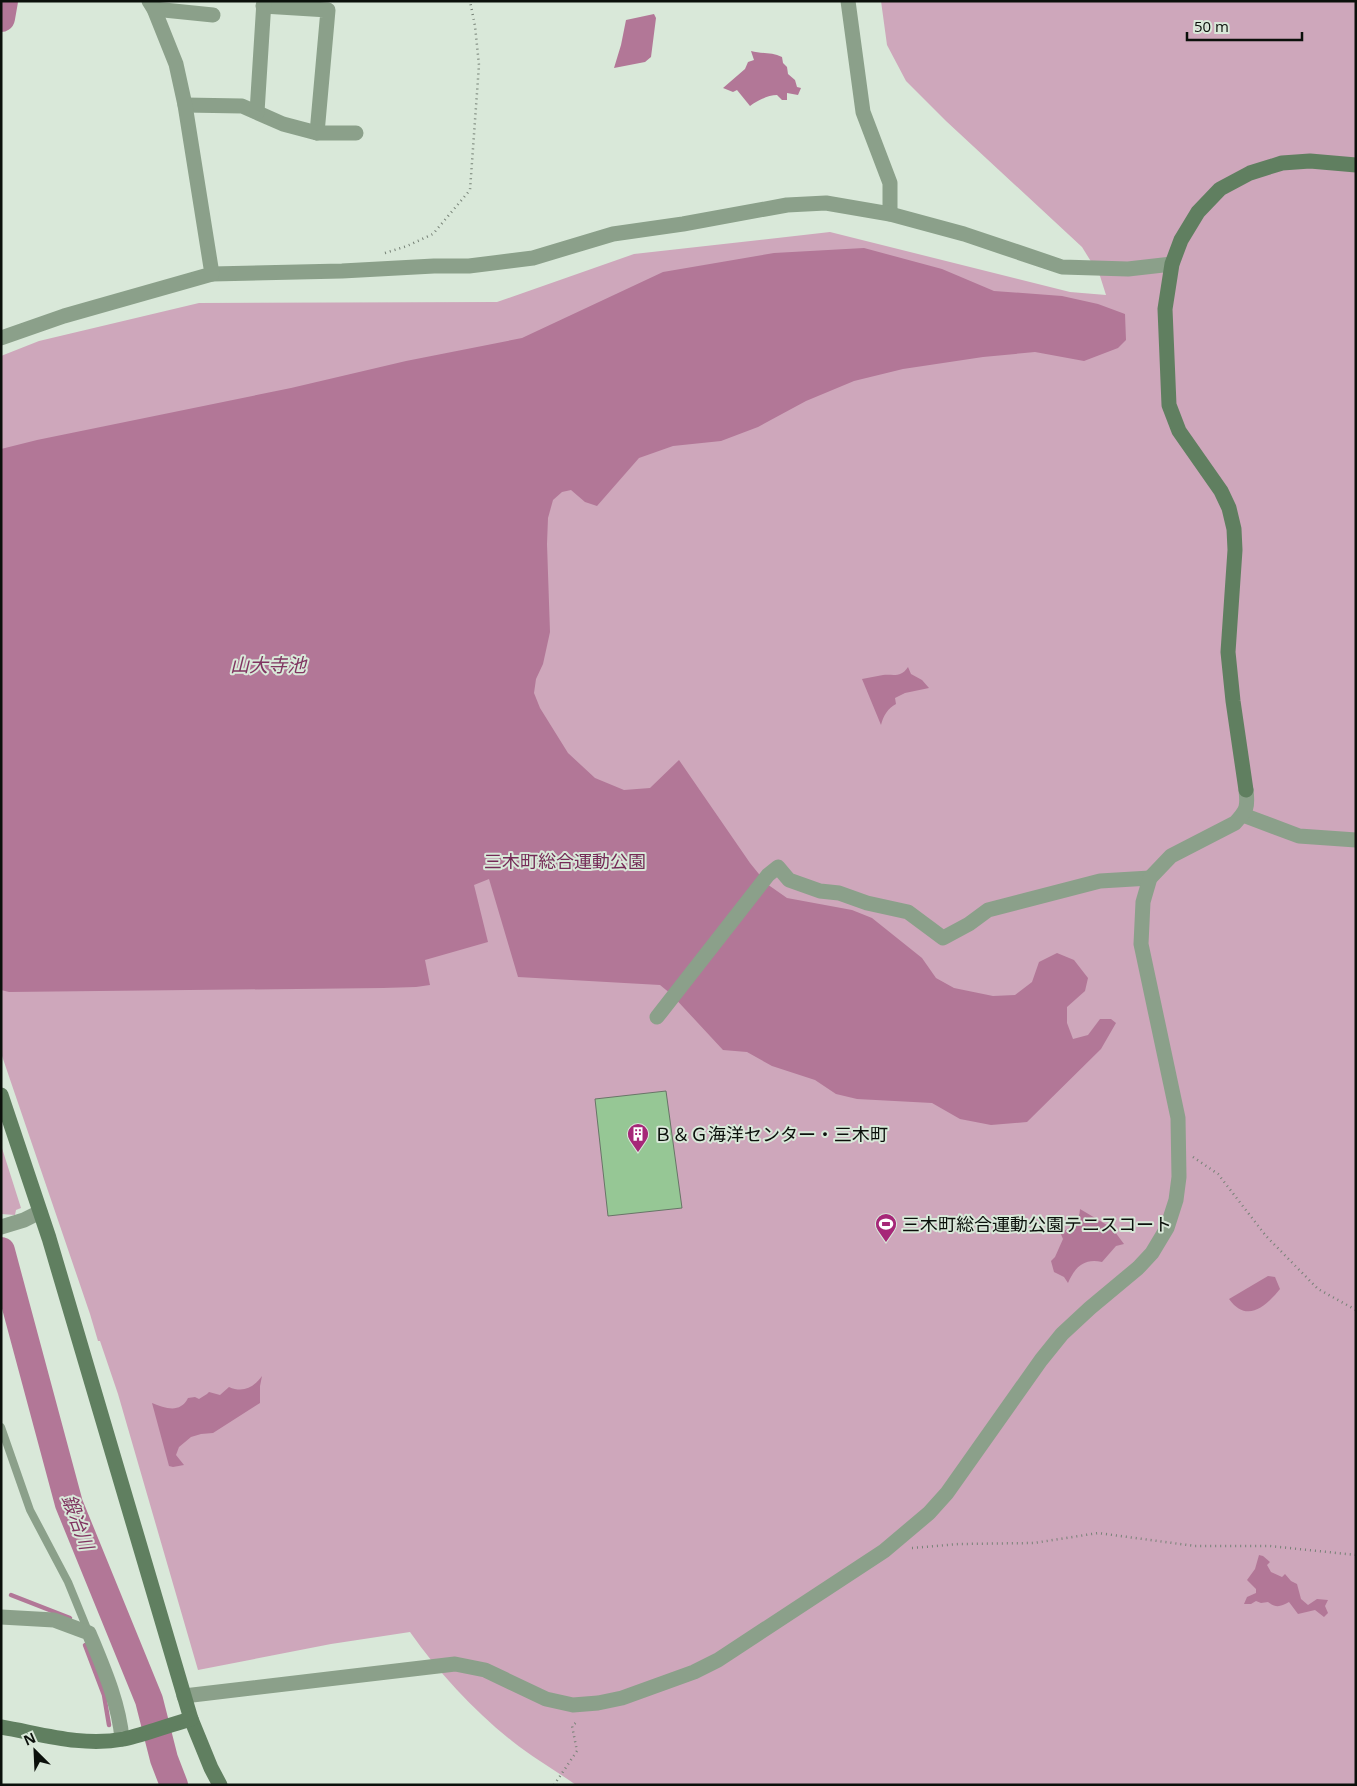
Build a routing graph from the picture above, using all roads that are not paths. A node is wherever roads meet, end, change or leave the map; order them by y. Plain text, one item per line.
1 (848, 1) edge
2 (264, 4) edge
3 (152, 5) edge
4 (213, 15) dead end
5 (185, 105) junction
6 (257, 112) junction
7 (317, 133) junction
8 (356, 133) dead end
9 (1356, 165) edge
10 (890, 214) junction
11 (1172, 264) junction
12 (212, 274) junction
13 (1, 338) edge
14 (1243, 815) junction
15 (1356, 840) edge
16 (1150, 878) junction
17 (657, 1017) dead end
18 (1, 1095) edge
19 (40, 1212) junction
20 (1, 1227) edge
21 (1, 1427) edge
22 (1, 1617) edge
23 (89, 1634) junction
24 (184, 1696) junction
25 (191, 1719) junction
26 (1, 1727) edge
27 (129, 1737) junction
28 (220, 1785) edge

1 - 10 street
2 - 6 street
2 - 7 street
3 - 4 street
3 - 5 street
5 - 6 street
5 - 12 street
6 - 7 street
7 - 8 street
9 - 11 street
10 - 11 street
10 - 12 street
11 - 14 street
12 - 13 street
14 - 15 street
14 - 16 street
16 - 17 street
16 - 24 street
18 - 19 street
19 - 20 street
19 - 24 street
21 - 23 lane
22 - 23 street
23 - 27 street
24 - 25 street
25 - 27 street
25 - 28 street
26 - 27 street

